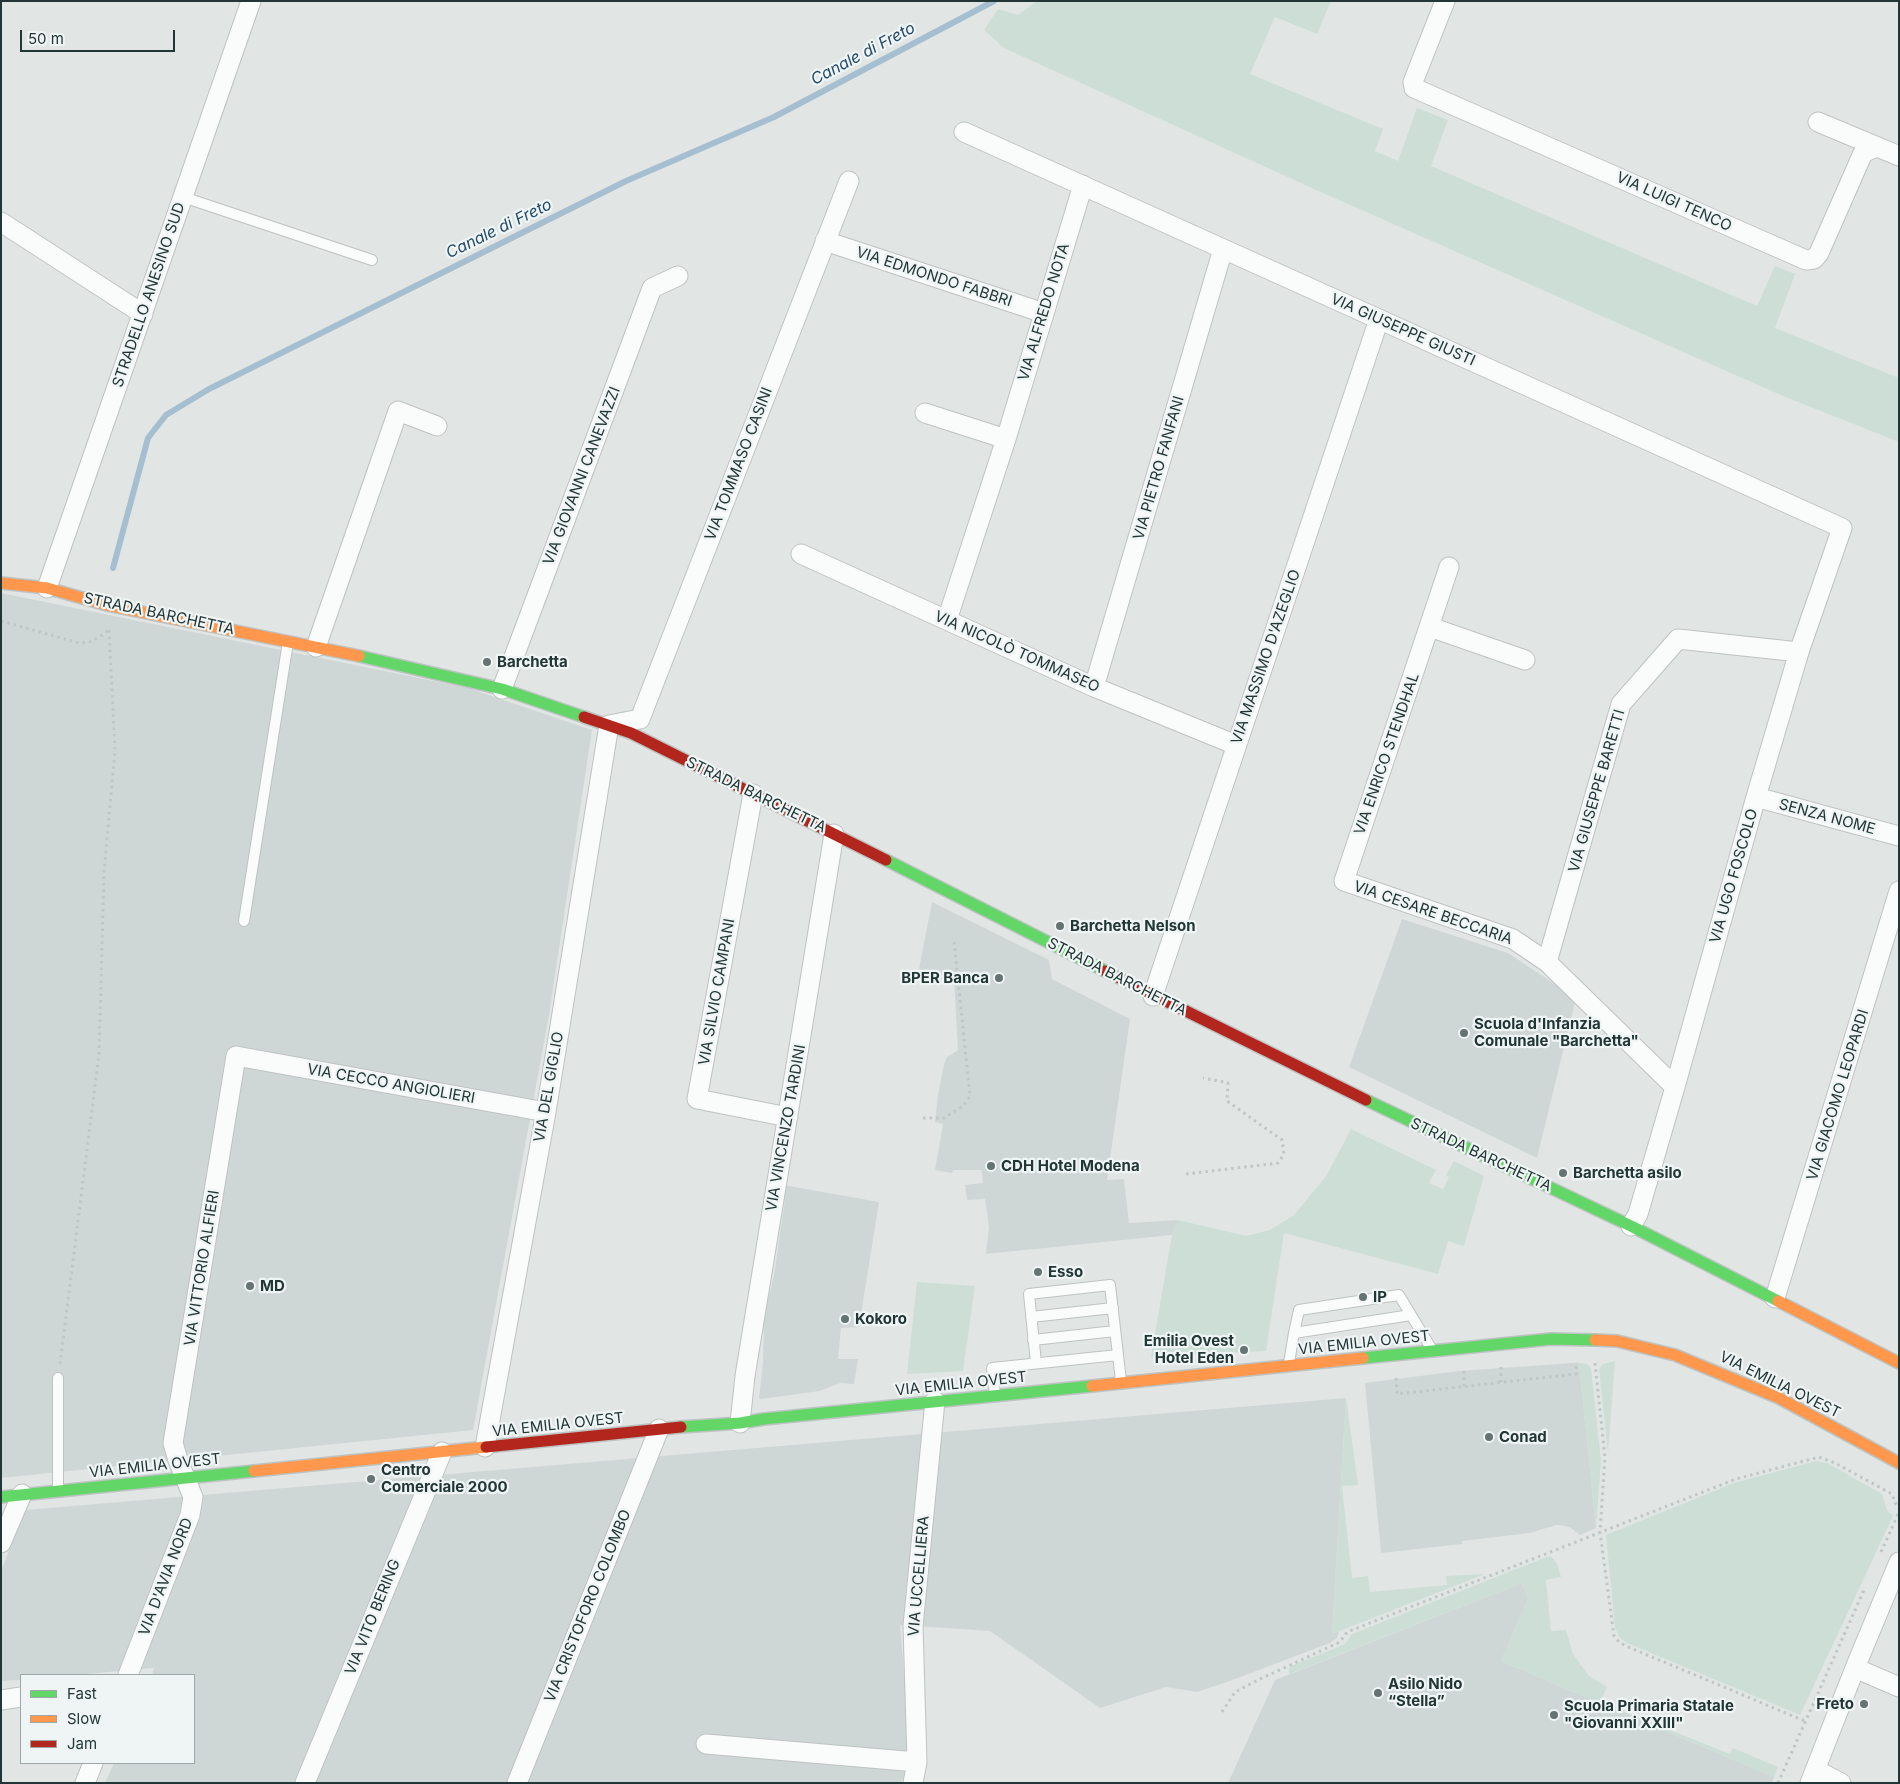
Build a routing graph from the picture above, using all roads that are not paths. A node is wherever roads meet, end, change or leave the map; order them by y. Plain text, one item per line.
1 (251, 1) edge
2 (1445, 1) edge
3 (1818, 122) dead end
4 (964, 132) dead end
5 (1876, 146) junction
6 (1899, 156) edge
7 (849, 182) dead end
8 (1083, 185) junction
9 (183, 197) junction
10 (1, 222) edge
11 (825, 241) junction
12 (1224, 249) junction
13 (372, 260) dead end
14 (678, 276) dead end
15 (1044, 313) junction
16 (143, 314) junction
17 (1379, 319) junction
18 (925, 413) dead end
19 (437, 426) dead end
20 (1006, 439) junction
21 (1842, 528) joint
22 (801, 554) dead end
23 (1449, 567) dead end
24 (1, 582) edge
25 (48, 588) junction
26 (947, 620) junction
27 (1430, 627) junction
28 (288, 641) junction
29 (316, 647) junction
30 (1799, 652) junction
31 (1525, 660) dead end
32 (1094, 687) junction
33 (502, 690) junction
34 (609, 725) junction
35 (1236, 745) junction
36 (753, 794) junction
37 (1756, 797) junction
38 (834, 834) junction
39 (1899, 836) edge
40 (1344, 881) joint
41 (1899, 891) edge
42 (244, 922) dead end
43 (1547, 962) junction
44 (1153, 996) junction
45 (236, 1056) joint
46 (1675, 1087) junction
47 (546, 1112) junction
48 (788, 1117) junction
49 (1632, 1226) junction
50 (1775, 1298) junction
51 (1113, 1308) junction
52 (1411, 1315) junction
53 (1031, 1317) junction
54 (1115, 1331) junction
55 (1294, 1333) junction
56 (1033, 1340) junction
57 (1433, 1351) junction
58 (1118, 1355) junction
59 (1899, 1362) edge
60 (1036, 1363) junction
61 (1288, 1366) junction
62 (58, 1378) road end
63 (1121, 1382) junction
64 (996, 1395) junction
65 (936, 1402) junction
66 (740, 1423) junction
67 (659, 1430) junction
68 (484, 1448) junction
69 (442, 1452) junction
70 (1899, 1463) edge
71 (186, 1478) junction
72 (58, 1491) junction
73 (22, 1494) junction
74 (1, 1497) edge
75 (1, 1543) edge
76 (1899, 1562) edge
77 (1855, 1668) junction
78 (128, 1674) edge
79 (1899, 1687) edge
80 (20, 1697) edge
81 (1, 1700) edge
82 (706, 1744) dead end
83 (93, 1764) edge
84 (1813, 1776) edge
85 (918, 1777) edge
86 (85, 1783) edge
87 (305, 1783) edge
88 (517, 1783) edge
89 (1841, 1783) edge

1 - 9 street, STRADELLO ANESINO SUD
2 - 5 street, VIA LUIGI TENCO
3 - 5 street
4 - 8 street, VIA GIUSEPPE GIUSTI
5 - 6 street
7 - 11 street, VIA TOMMASO CASINI
8 - 12 street, VIA GIUSEPPE GIUSTI
8 - 15 street, VIA ALFREDO NOTA
9 - 13 lane
9 - 16 street, STRADELLO ANESINO SUD
10 - 16 street
11 - 15 street, VIA EDMONDO FABBRI
11 - 34 street, VIA TOMMASO CASINI
12 - 17 street, VIA GIUSEPPE GIUSTI
12 - 32 street, VIA PIETRO FANFANI
14 - 33 street, VIA GIOVANNI CANEVAZZI
15 - 20 street, VIA ALFREDO NOTA
16 - 25 street, STRADELLO ANESINO SUD
17 - 21 street, VIA GIUSEPPE GIUSTI
17 - 35 street, VIA MASSIMO D'AZEGLIO
18 - 20 street
19 - 29 street
20 - 26 street, VIA ALFREDO NOTA
21 - 30 street, VIA UGO FOSCOLO
22 - 26 street, VIA NICOLÒ TOMMASEO
23 - 27 street, VIA ENRICO STENDHAL
24 - 25 street, STRADA BARCHETTA
25 - 28 street, STRADA BARCHETTA
26 - 32 street, VIA NICOLÒ TOMMASEO
27 - 31 street
27 - 40 street, VIA ENRICO STENDHAL
28 - 29 street, STRADA BARCHETTA
28 - 42 lane
29 - 33 street, STRADA BARCHETTA
30 - 37 street, VIA UGO FOSCOLO
30 - 43 street, VIA GIUSEPPE BARETTI
32 - 35 street, VIA NICOLÒ TOMMASEO
33 - 34 street, STRADA BARCHETTA
34 - 36 street, STRADA BARCHETTA
34 - 47 street, VIA DEL GIGLIO
35 - 44 street, VIA MASSIMO D'AZEGLIO
36 - 38 street, STRADA BARCHETTA
36 - 48 street, VIA SILVIO CAMPANI
37 - 39 street, SENZA NOME
37 - 46 street, VIA UGO FOSCOLO
38 - 44 street, STRADA BARCHETTA
38 - 48 street, VIA VINCENZO TARDINI
40 - 43 street, VIA CESARE BECCARIA
41 - 50 street, VIA GIACOMO LEOPARDI
43 - 46 street, VIA CESARE BECCARIA
44 - 49 street, STRADA BARCHETTA
45 - 47 street, VIA CECCO ANGIOLIERI
45 - 71 street, VIA VITTORIO ALFIERI
46 - 49 street, VIA UGO FOSCOLO
47 - 68 street, VIA DEL GIGLIO
48 - 66 street, VIA VINCENZO TARDINI
49 - 50 street, STRADA BARCHETTA
50 - 59 street, STRADA BARCHETTA
51 - 53 lane
51 - 53 lane
51 - 54 lane
52 - 55 lane
52 - 55 lane
52 - 57 lane
53 - 56 lane
54 - 56 lane
54 - 58 lane
55 - 61 lane
56 - 60 lane
57 - 61 street, VIA EMILIA OVEST
57 - 70 street, VIA EMILIA OVEST
58 - 60 lane
58 - 63 lane
60 - 64 lane
61 - 63 street, VIA EMILIA OVEST
62 - 72 lane
63 - 64 street, VIA EMILIA OVEST
64 - 65 street, VIA EMILIA OVEST
65 - 66 street, VIA EMILIA OVEST
65 - 85 street, VIA UCCELLIERA
66 - 67 street, VIA EMILIA OVEST
67 - 68 street, VIA EMILIA OVEST
67 - 88 street, VIA CRISTOFORO COLOMBO
68 - 69 street, VIA EMILIA OVEST
69 - 71 street, VIA EMILIA OVEST
69 - 87 street, VIA VITO BERING
71 - 72 street, VIA EMILIA OVEST
71 - 78 street, VIA D'AVIA NORD
72 - 73 street, VIA EMILIA OVEST
73 - 74 street, VIA EMILIA OVEST
73 - 75 street
76 - 77 street
77 - 79 street
77 - 84 street
80 - 81 street
82 - 85 street
83 - 86 street
84 - 89 street

